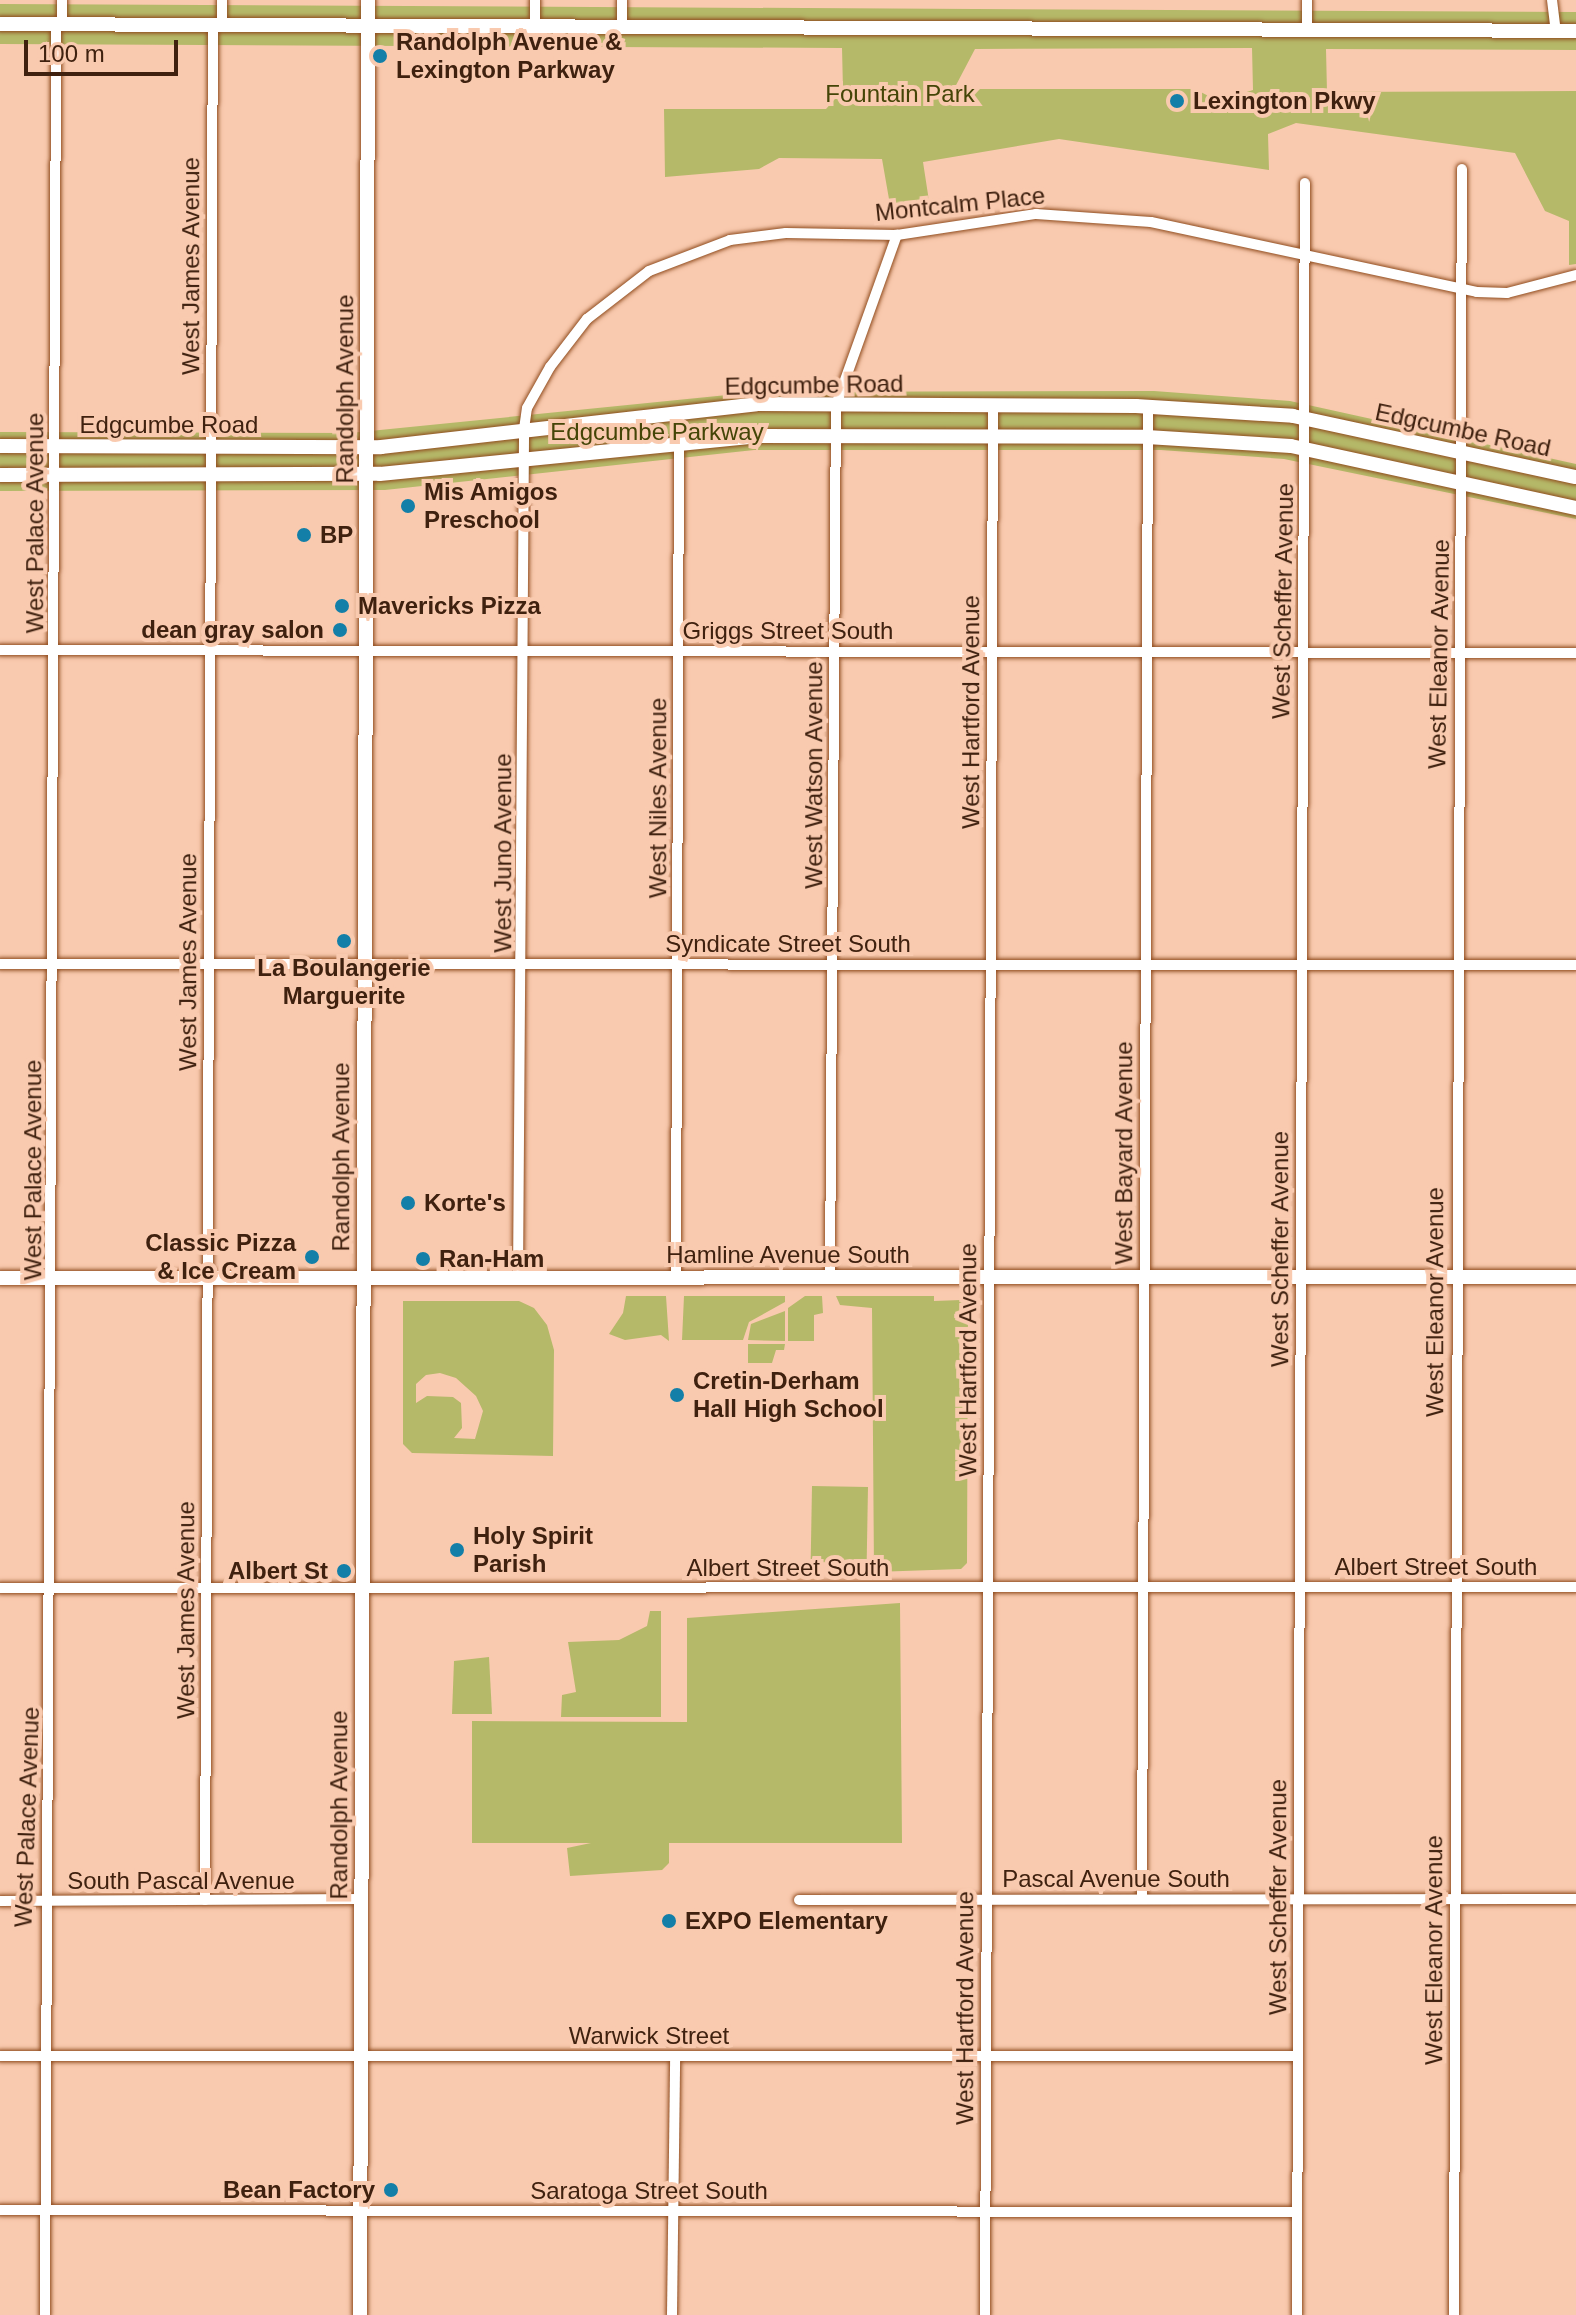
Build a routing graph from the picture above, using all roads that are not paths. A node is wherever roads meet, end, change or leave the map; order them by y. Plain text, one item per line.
1 (62, 0) edge
2 (222, 0) edge
3 (368, 0) edge
4 (535, 0) edge
5 (622, 0) edge
6 (1307, 0) edge
7 (1552, 0) edge
8 (368, 23) junction
9 (0, 24) edge
10 (217, 24) junction
11 (59, 25) junction
12 (535, 26) junction
13 (622, 26) junction
14 (1307, 29) junction
15 (1556, 31) junction
16 (1576, 31) edge
17 (1462, 169) dead end
18 (1305, 183) dead end
19 (897, 235) junction
20 (1305, 256) junction
21 (1576, 275) edge
22 (1461, 289) junction
23 (836, 405) junction
24 (993, 405) junction
25 (1148, 407) junction
26 (679, 414) junction
27 (1304, 418) junction
28 (524, 429) junction
29 (836, 436) junction
30 (993, 437) junction
31 (1147, 437) junction
32 (680, 443) junction
33 (0, 446) edge
34 (55, 447) junction
35 (211, 447) junction
36 (366, 447) junction
37 (1304, 449) junction
38 (1459, 453) junction
39 (524, 460) junction
40 (0, 475) edge
41 (55, 475) junction
42 (366, 475) junction
43 (210, 476) junction
44 (1576, 477) edge
45 (1461, 483) junction
46 (1576, 508) edge
47 (0, 650) edge
48 (56, 650) junction
49 (210, 650) junction
50 (365, 651) junction
51 (523, 651) junction
52 (679, 651) junction
53 (834, 651) junction
54 (992, 652) junction
55 (1146, 652) junction
56 (1302, 652) junction
57 (1459, 653) junction
58 (1576, 653) edge
59 (0, 964) edge
60 (54, 964) junction
61 (208, 964) junction
62 (364, 964) junction
63 (522, 964) junction
64 (678, 964) junction
65 (833, 964) junction
66 (990, 964) junction
67 (1145, 964) junction
68 (1301, 964) junction
69 (1457, 965) junction
70 (1576, 965) edge
71 (52, 1277) junction
72 (207, 1277) junction
73 (362, 1277) junction
74 (518, 1277) junction
75 (676, 1277) junction
76 (830, 1277) junction
77 (988, 1277) junction
78 (1144, 1277) junction
79 (1299, 1277) junction
80 (1576, 1277) edge
81 (0, 1278) edge
82 (1455, 1278) junction
83 (1143, 1587) junction
84 (1299, 1587) junction
85 (1455, 1587) junction
86 (1576, 1587) edge
87 (0, 1588) edge
88 (51, 1588) junction
89 (206, 1588) junction
90 (362, 1588) junction
91 (986, 1588) junction
92 (361, 1899) junction
93 (1142, 1899) junction
94 (1298, 1899) junction
95 (1454, 1899) junction
96 (1576, 1899) edge
97 (205, 1900) junction
98 (799, 1900) dead end
99 (985, 1900) junction
100 (0, 1901) edge
101 (45, 1901) junction
102 (0, 2056) edge
103 (44, 2056) junction
104 (361, 2056) junction
105 (675, 2056) junction
106 (984, 2056) junction
107 (1298, 2056) junction
108 (0, 2210) edge
109 (44, 2210) junction
110 (360, 2211) junction
111 (673, 2211) junction
112 (984, 2212) junction
113 (1297, 2212) junction
114 (45, 2315) edge
115 (360, 2315) edge
116 (672, 2315) edge
117 (985, 2315) edge
118 (1297, 2315) edge
119 (1454, 2315) edge

1 - 11 street, West Palace Avenue
2 - 10 street, West James Avenue
3 - 8 street, Randolph Avenue
4 - 12 street
5 - 13 street
6 - 14 street
7 - 15 street
8 - 10 street
8 - 12 street
8 - 36 street, Randolph Avenue
9 - 11 street
10 - 11 street
10 - 35 street, West James Avenue
11 - 34 street, West Palace Avenue
12 - 13 street
13 - 14 street
14 - 15 street
15 - 16 street
17 - 22 street, West Eleanor Avenue
18 - 20 street, West Scheffer Avenue
19 - 20 street, Montcalm Place
19 - 23 street, West Watson Avenue
19 - 28 street, Montcalm Place
20 - 22 street, Montcalm Place
20 - 27 street, West Scheffer Avenue
21 - 22 street, Montcalm Place
22 - 38 street, West Eleanor Avenue
23 - 24 street, Edgcumbe Road
23 - 26 street, Edgcumbe Road
23 - 29 street, West Watson Avenue
24 - 25 street, Edgcumbe Road
24 - 30 street, West Hartford Avenue
25 - 27 street, Edgcumbe Road
25 - 31 street, West Bayard Avenue
26 - 28 street, Edgcumbe Road
26 - 32 street, West Niles Avenue
27 - 37 street, West Scheffer Avenue
27 - 38 street, Edgcumbe Road
28 - 36 street, Edgcumbe Road
28 - 39 street, West Juno Avenue
29 - 30 street, Edgcumbe Road
29 - 32 street, Edgcumbe Road
29 - 53 street, West Watson Avenue
30 - 31 street, Edgcumbe Road
30 - 54 street, West Hartford Avenue
31 - 37 street, Edgcumbe Road
31 - 55 street, West Bayard Avenue
32 - 39 street, Edgcumbe Road
32 - 52 street, West Niles Avenue
33 - 34 street, Edgcumbe Road
34 - 35 street, Edgcumbe Road
34 - 41 street, West Palace Avenue
35 - 36 street, Edgcumbe Road
35 - 43 street, West James Avenue
36 - 42 street, Randolph Avenue
37 - 45 street, Edgcumbe Road
37 - 56 street, West Scheffer Avenue
38 - 44 street, Edgcumbe Road
38 - 45 street, West Eleanor Avenue
39 - 42 street, Edgcumbe Road
39 - 51 street, West Juno Avenue
40 - 41 street, Edgcumbe Road
41 - 43 street, Edgcumbe Road
41 - 48 street, West Palace Avenue
42 - 43 street, Edgcumbe Road
42 - 50 street, Randolph Avenue
43 - 49 street, West James Avenue
45 - 46 street, Edgcumbe Road
45 - 57 street, West Eleanor Avenue
47 - 48 street, Griggs Street South
48 - 49 street, Griggs Street South
48 - 60 street, West Palace Avenue
49 - 50 street, Griggs Street South
49 - 61 street, West James Avenue
50 - 51 street, Griggs Street South
50 - 62 street, Randolph Avenue
51 - 52 street, Griggs Street South
51 - 63 street, West Juno Avenue
52 - 53 street, Griggs Street South
52 - 64 street, West Niles Avenue
53 - 54 street, Griggs Street South
53 - 65 street, West Watson Avenue
54 - 55 street, Griggs Street South
54 - 66 street, West Hartford Avenue
55 - 56 street, Griggs Street South
55 - 67 street, West Bayard Avenue
56 - 57 street, Griggs Street South
56 - 68 street, West Scheffer Avenue
57 - 58 street, Griggs Street South
57 - 69 street, West Eleanor Avenue
59 - 60 street, Syndicate Street South
60 - 61 street, Syndicate Street South
60 - 71 street, West Palace Avenue
61 - 62 street, Syndicate Street South
61 - 72 street, West James Avenue
62 - 63 street, Syndicate Street South
62 - 73 street, Randolph Avenue
63 - 64 street, Syndicate Street South
63 - 74 street, West Juno Avenue
64 - 65 street, Syndicate Street South
64 - 75 street, West Niles Avenue
65 - 66 street, Syndicate Street South
65 - 76 street, West Watson Avenue
66 - 67 street, Syndicate Street South
66 - 77 street, West Hartford Avenue
67 - 68 street, Syndicate Street South
67 - 78 street, West Bayard Avenue
68 - 69 street, Syndicate Street South
68 - 79 street, West Scheffer Avenue
69 - 70 street, Syndicate Street South
69 - 82 street, West Eleanor Avenue
71 - 72 street, Hamline Avenue South
71 - 81 street, Hamline Avenue South
71 - 88 street, West Palace Avenue
72 - 73 street, Hamline Avenue South
72 - 89 street, West James Avenue
73 - 74 street, Hamline Avenue South
73 - 90 street, Randolph Avenue
74 - 75 street, Hamline Avenue South
75 - 76 street, Hamline Avenue South
76 - 77 street, Hamline Avenue South
77 - 78 street, Hamline Avenue South
77 - 91 street, West Hartford Avenue
78 - 79 street, Hamline Avenue South
78 - 83 street, West Bayard Avenue
79 - 82 street, Hamline Avenue South
79 - 84 street, West Scheffer Avenue
80 - 82 street, Hamline Avenue South
82 - 85 street, West Eleanor Avenue
83 - 84 street, Albert Street South
83 - 91 street, Albert Street South
83 - 93 street, West Bayard Avenue
84 - 85 street, Albert Street South
84 - 94 street, West Scheffer Avenue
85 - 86 street, Albert Street South
85 - 95 street, West Eleanor Avenue
87 - 88 street, Albert Street South
88 - 89 street, Albert Street South
88 - 101 street, West Palace Avenue
89 - 90 street, Albert Street South
89 - 97 street, West James Avenue
90 - 91 street, Albert Street South
90 - 92 street, Randolph Avenue
91 - 99 street, West Hartford Avenue
92 - 97 street, South Pascal Avenue
92 - 104 street, Randolph Avenue
93 - 94 street, Pascal Avenue South
93 - 99 street, Pascal Avenue South
94 - 95 street, Pascal Avenue South
94 - 107 street, West Scheffer Avenue
95 - 96 street, Pascal Avenue South
95 - 119 street, West Eleanor Avenue
97 - 101 street, South Pascal Avenue
98 - 99 street, Pascal Avenue South
99 - 106 street, West Hartford Avenue
100 - 101 street, South Pascal Avenue
101 - 103 street, West Palace Avenue
102 - 103 street, Warwick Street
103 - 104 street, Warwick Street
103 - 109 street, West Palace Avenue
104 - 105 street, Warwick Street
104 - 110 street, Randolph Avenue
105 - 106 street, Warwick Street
105 - 111 street
106 - 107 street, Warwick Street
106 - 112 street, West Hartford Avenue
107 - 113 street, West Scheffer Avenue
108 - 109 street, Saratoga Street South
109 - 110 street, Saratoga Street South
109 - 114 street, West Palace Avenue
110 - 111 street, Saratoga Street South
110 - 115 street, Randolph Avenue
111 - 112 street, Saratoga Street South
111 - 116 street
112 - 113 street, Saratoga Street South
112 - 117 street, West Hartford Avenue
113 - 118 street, West Scheffer Avenue

